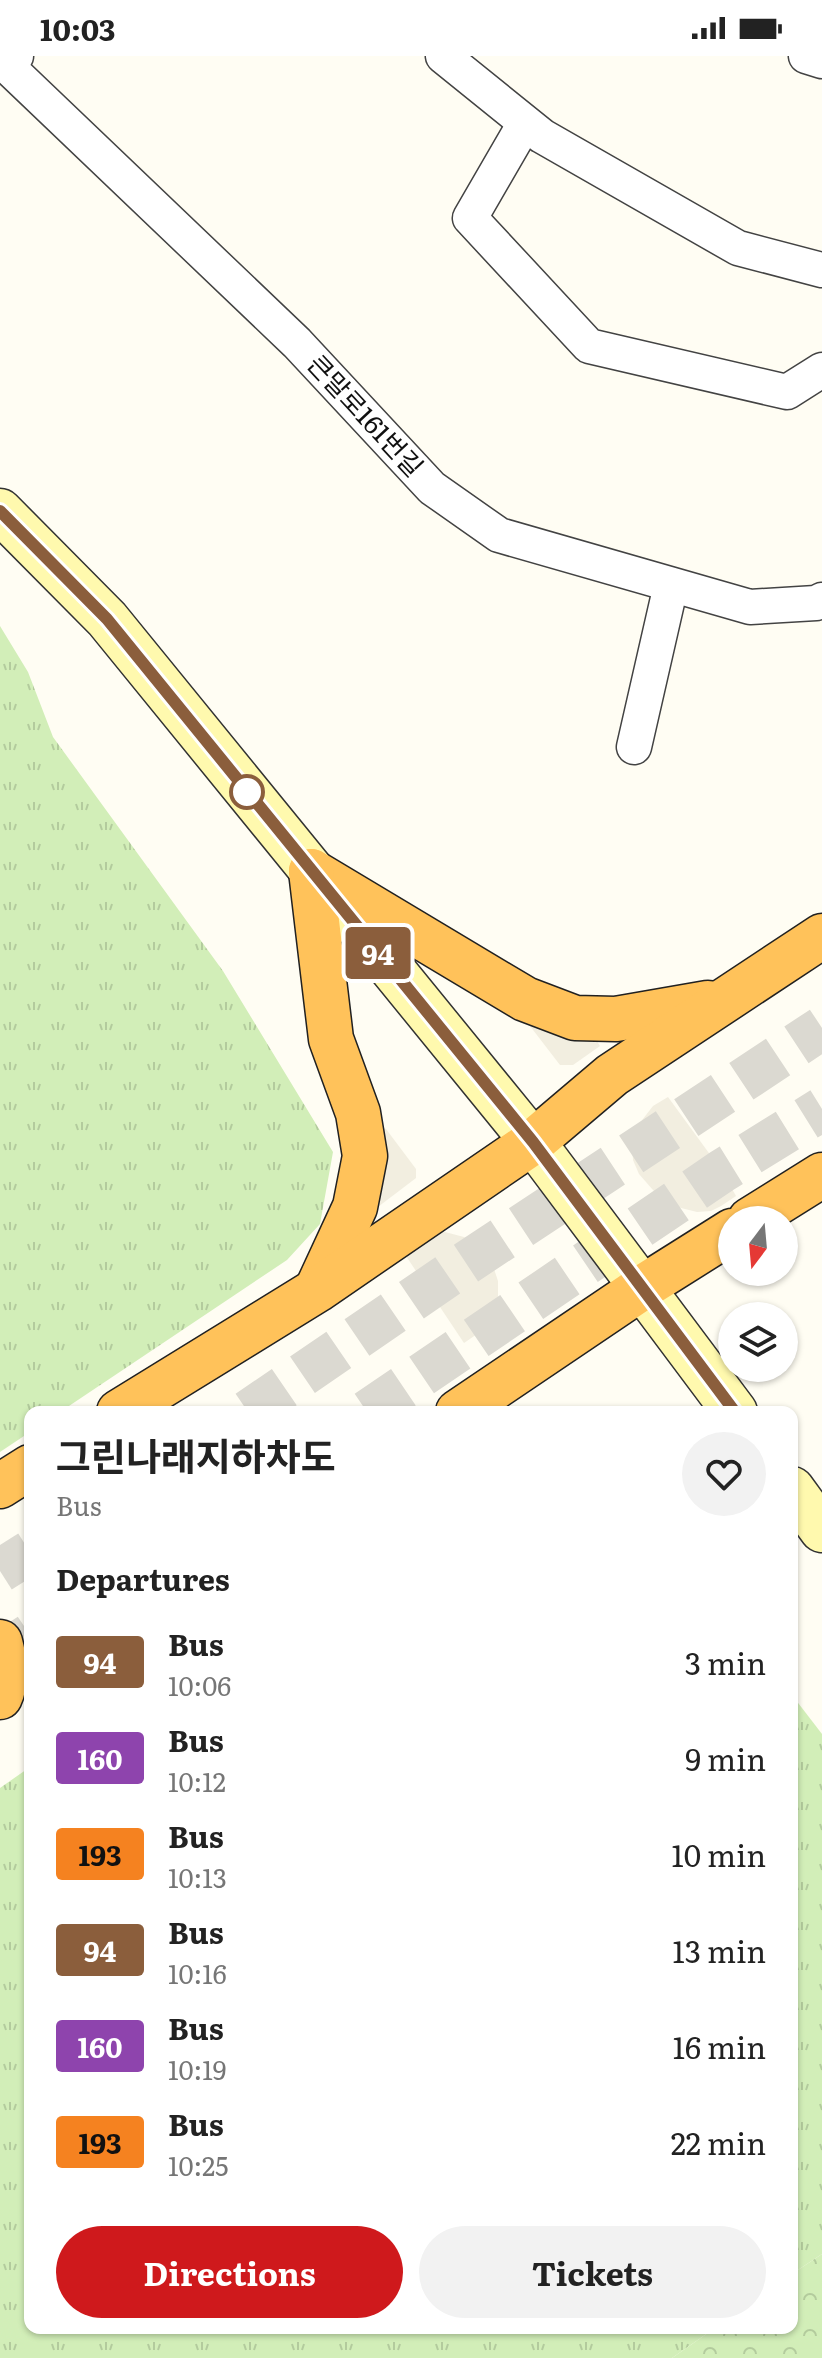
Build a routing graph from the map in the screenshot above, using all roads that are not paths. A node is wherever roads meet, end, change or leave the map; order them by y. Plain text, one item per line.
1 (16, 56) edge
2 (443, 56) edge
3 (806, 56) edge
4 (822, 61) edge
5 (525, 123) junction
6 (822, 270) edge
7 (822, 370) edge
8 (0, 511) edge
9 (671, 585) junction
10 (822, 600) edge
11 (634, 747) dead end
12 (311, 871) junction
13 (822, 936) edge
14 (729, 999) junction
15 (533, 1142) junction
16 (822, 1175) edge
17 (772, 1206) edge
18 (718, 1240) edge
19 (643, 1287) junction
20 (317, 1290) junction
21 (129, 1406) edge
22 (467, 1406) edge
23 (731, 1406) edge
24 (24, 1471) edge
25 (0, 1486) edge
26 (798, 1497) edge
27 (822, 1530) edge
28 (0, 1642) edge
29 (0, 1697) edge
30 (24, 1705) edge
31 (0, 1722) edge

1 - 9 street, 큰말로161번길
2 - 5 street
3 - 4 street
5 - 6 street
5 - 7 street
8 - 12 main road
9 - 10 street, 큰말로161번길
9 - 11 street
12 - 14 highway
12 - 15 main road
12 - 20 highway
13 - 14 highway
14 - 15 highway
15 - 19 main road
15 - 20 highway
16 - 17 highway
18 - 19 highway
19 - 22 highway
19 - 23 main road
20 - 21 highway
24 - 25 highway
26 - 27 main road
28 - 29 highway
30 - 31 highway

